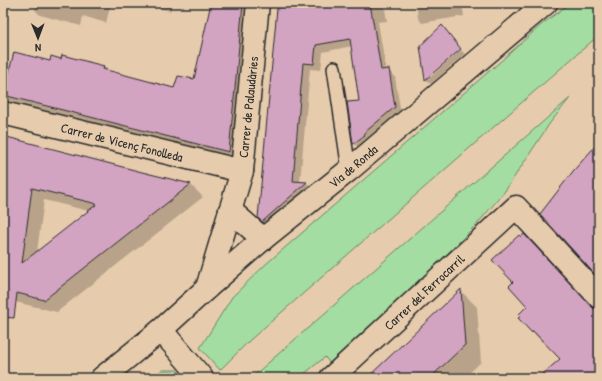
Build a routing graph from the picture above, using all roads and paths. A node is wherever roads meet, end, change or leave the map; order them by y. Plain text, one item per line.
1 (258, 3) edge
2 (546, 3) edge
3 (334, 68) dead end
4 (3, 113) edge
5 (350, 170) junction
6 (242, 171) junction
7 (230, 210) junction
8 (263, 239) junction
9 (206, 288) junction
10 (599, 297) edge
11 (161, 330) junction
12 (102, 378) edge
13 (202, 378) edge
14 (331, 378) edge

1 - 6 street, Carrer de Palaudàries
2 - 5 street, Via de Ronda
3 - 5 lane
4 - 6 street, Carrer de Vicenç Fonolleda
5 - 8 street, Via de Ronda
6 - 7 street, Carrer de Palaudàries
7 - 8 street
7 - 9 street, Carrer de Palaudàries
8 - 9 street, Via de Ronda
9 - 11 street, Via de Ronda
10 - 14 street, Carrer del Ferrocarril
11 - 12 street, Via de Ronda
11 - 13 street

